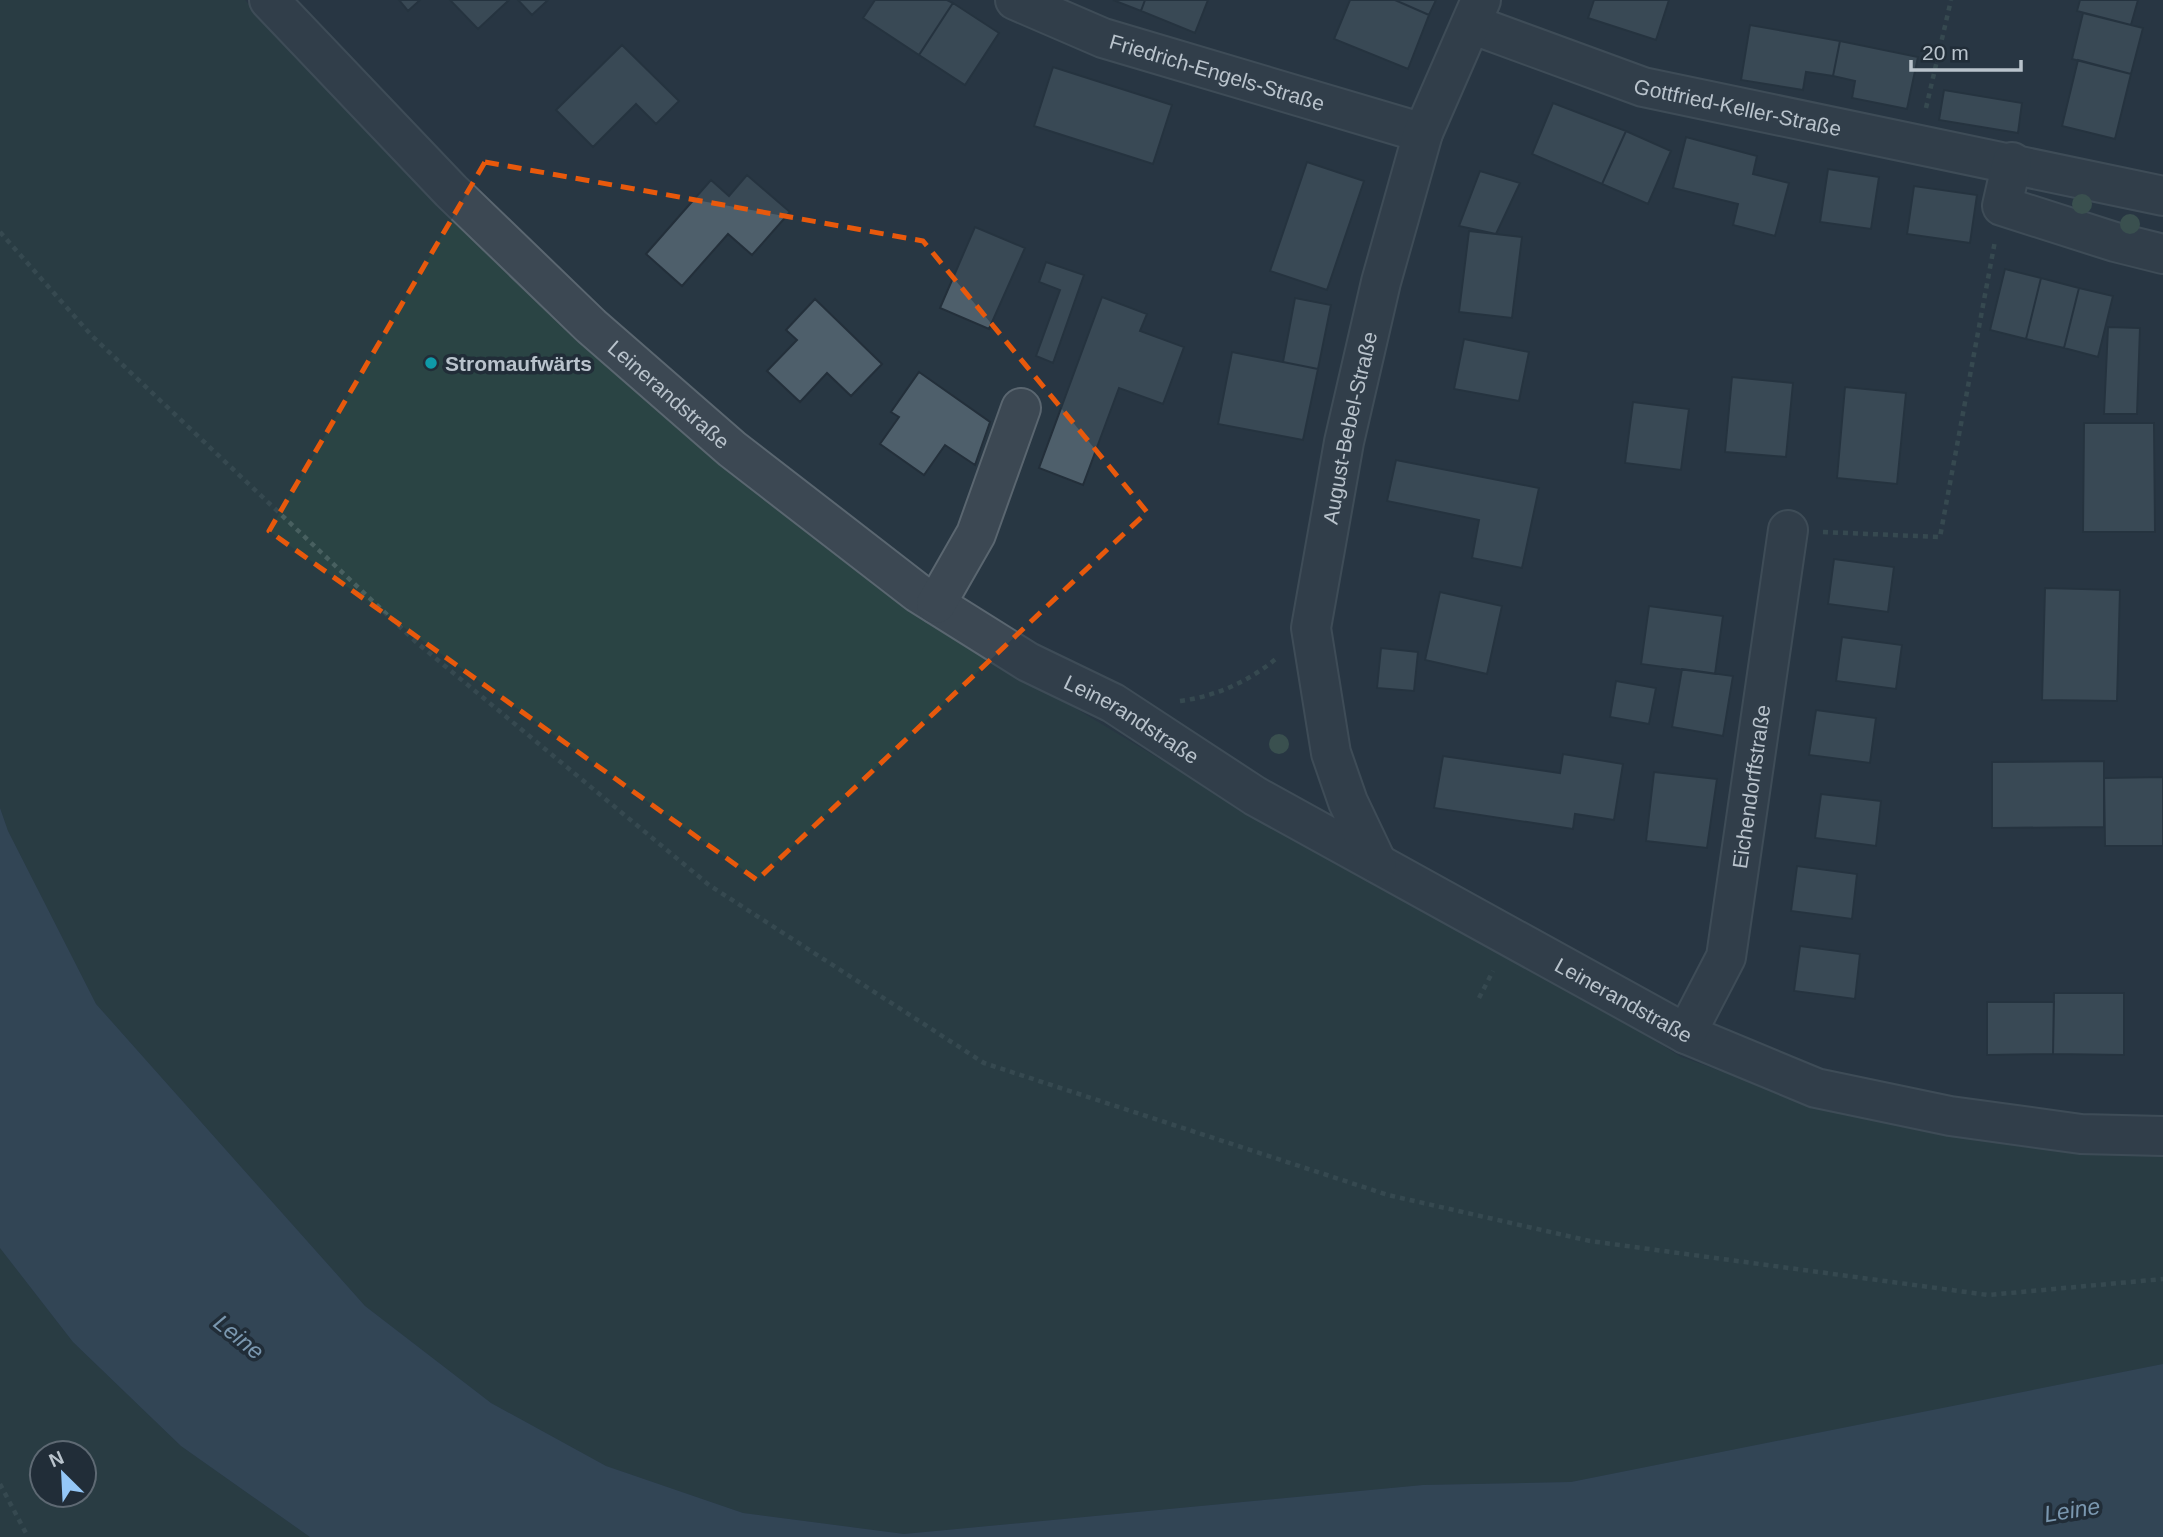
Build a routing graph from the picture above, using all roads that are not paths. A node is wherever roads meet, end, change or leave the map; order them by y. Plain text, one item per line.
1 (269, 0) edge
2 (1015, 0) edge
3 (1476, 12) edge
4 (1423, 133) junction
5 (2012, 162) junction
6 (2163, 196) edge
7 (2163, 254) edge
8 (1021, 408) dead end
9 (1788, 530) road end
10 (936, 604) junction
11 (1377, 863) junction
12 (1686, 1034) junction
13 (2163, 1136) edge

1 - 10 street, Leinerandstraße
2 - 4 street, Friedrich-Engels-Straße
3 - 4 street, August-Bebel-Straße
3 - 5 street, Gottfried-Keller-Straße
4 - 11 street, August-Bebel-Straße
5 - 6 street, Gottfried-Keller-Straße
5 - 7 street
8 - 10 street
9 - 12 street, Eichendorffstraße
10 - 11 street, Leinerandstraße
11 - 12 street, Leinerandstraße
12 - 13 street, Leinerandstraße

